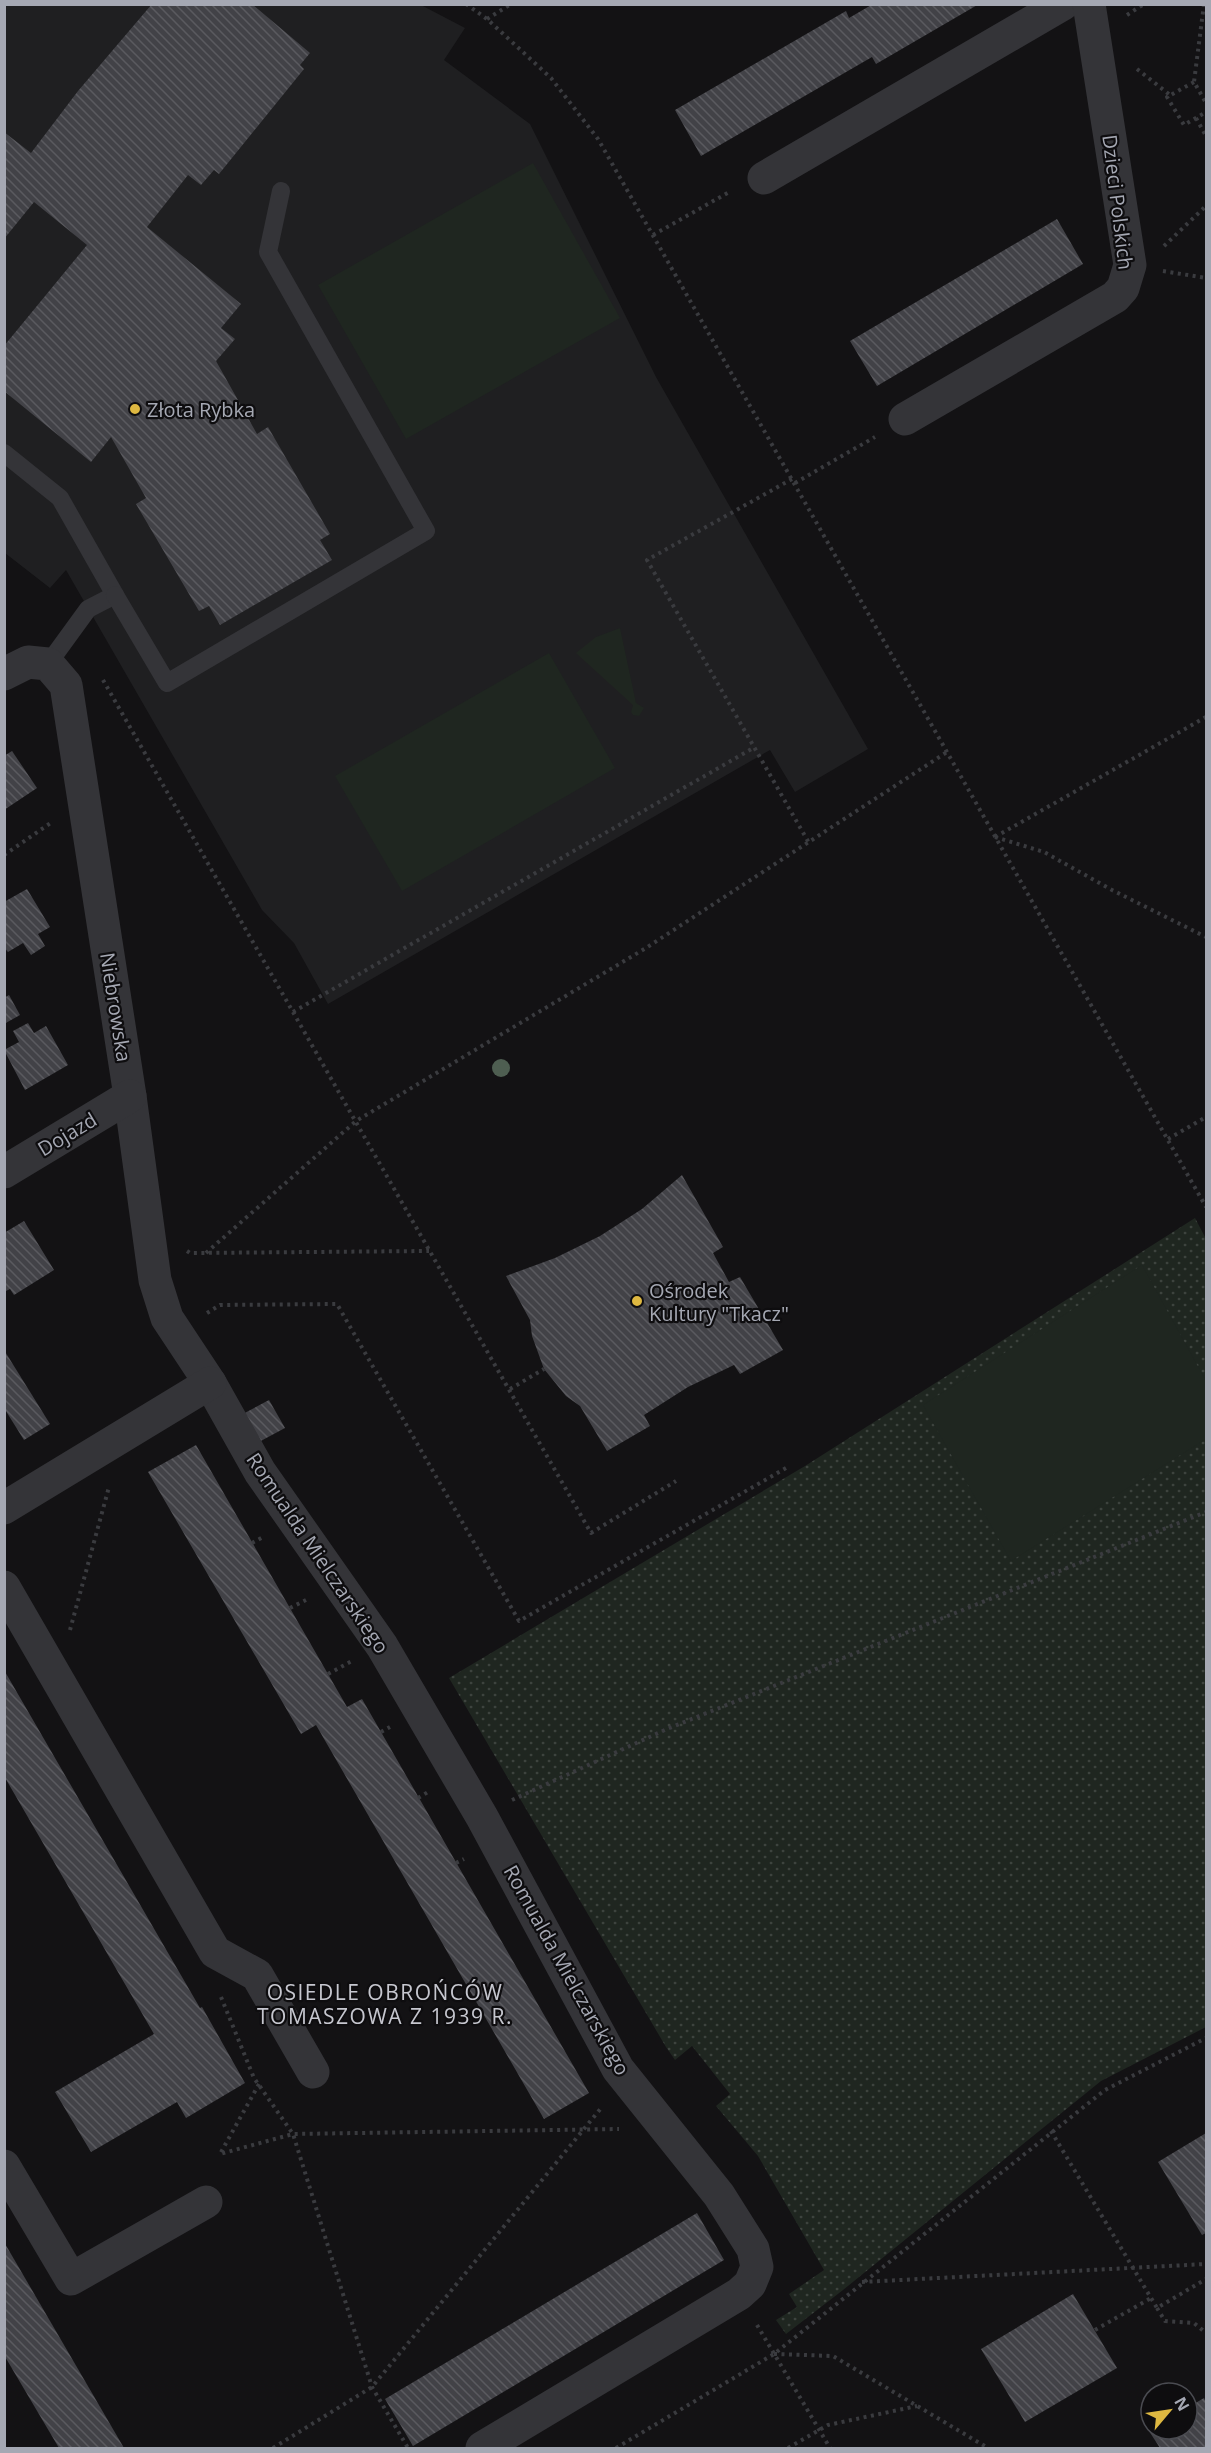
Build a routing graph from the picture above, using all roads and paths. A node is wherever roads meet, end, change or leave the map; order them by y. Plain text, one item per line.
1 (466, 4) edge
2 (511, 4) edge
3 (1063, 4) edge
4 (1089, 4) edge
5 (1203, 4) edge
6 (487, 19) junction
7 (1133, 66) dead end
8 (1194, 82) junction
9 (1170, 95) junction
10 (1206, 103) edge
11 (1206, 111) edge
12 (1196, 118) junction
13 (1206, 136) edge
14 (764, 178) dead end
15 (281, 192) dead end
16 (1206, 206) edge
17 (1157, 253) dead end
18 (905, 419) joint
19 (4, 453) edge
20 (794, 481) junction
21 (115, 595) junction
22 (48, 664) junction
23 (7, 672) edge
24 (103, 680) dead end
25 (1206, 717) edge
26 (755, 747) junction
27 (947, 752) junction
28 (83, 803) junction
29 (994, 837) junction
30 (808, 843) junction
31 (4, 855) edge
32 (1206, 937) edge
33 (293, 1011) junction
34 (130, 1096) junction
35 (1206, 1117) edge
36 (356, 1121) junction
37 (1168, 1139) junction
38 (4, 1172) edge
39 (1206, 1207) edge
40 (182, 1246) dead end
41 (429, 1251) junction
42 (206, 1253) junction
43 (204, 1315) dead end
44 (544, 1369) dead end
45 (210, 1383) junction
46 (510, 1389) junction
47 (786, 1468) dead end
48 (676, 1481) dead end
49 (110, 1483) dead end
50 (4, 1508) edge
51 (1206, 1512) edge
52 (4, 1587) edge
53 (314, 1595) dead end
54 (290, 1608) dead end
55 (40, 1648) junction
56 (354, 1660) dead end
57 (328, 1674) dead end
58 (482, 1817) junction
59 (220, 1994) dead end
60 (1206, 2038) edge
61 (313, 2072) dead end
62 (259, 2084) junction
63 (605, 2103) dead end
64 (584, 2129) junction
65 (628, 2129) dead end
66 (1051, 2131) junction
67 (294, 2134) junction
68 (4, 2166) edge
69 (206, 2202) dead end
70 (1206, 2264) edge
71 (1132, 2267) junction
72 (1206, 2279) edge
73 (862, 2282) junction
74 (739, 2294) junction
75 (1151, 2298) junction
76 (1157, 2308) junction
77 (1095, 2330) dead end
78 (1206, 2333) edge
79 (774, 2354) junction
80 (372, 2387) junction
81 (917, 2406) junction
82 (818, 2430) junction
83 (273, 2448) edge
84 (408, 2448) edge
85 (482, 2448) edge
86 (616, 2448) edge
87 (788, 2448) edge
88 (830, 2448) edge
89 (988, 2448) edge

1 - 6 path
2 - 6 path
3 - 14 street
4 - 18 street, Dzieci Polskich
5 - 8 path
6 - 20 path
7 - 9 path
8 - 9 path
8 - 10 path
9 - 12 path
11 - 12 path
12 - 13 path
15 - 21 lane
16 - 17 path
18 - 20 path
19 - 21 lane
20 - 26 path
20 - 27 path
21 - 22 lane
22 - 23 street
22 - 28 street, Niebrowska
24 - 33 path
25 - 29 path
26 - 30 path
26 - 33 path
27 - 29 path
27 - 30 path
28 - 31 path
28 - 34 street, Niebrowska
29 - 32 path
29 - 37 path
30 - 36 path
33 - 36 path
34 - 38 street, Dojazd
34 - 45 street, Niebrowska
35 - 37 path
36 - 41 path
36 - 42 path
37 - 39 path
40 - 42 path
41 - 42 path
41 - 46 path
43 - 47 path
44 - 46 path
45 - 50 street
45 - 58 street, Romualda Mielczarskiego
46 - 48 path
49 - 55 path
51 - 58 path
52 - 55 street
53 - 54 path
55 - 61 street
56 - 57 path
58 - 74 street, Romualda Mielczarskiego
59 - 62 path
60 - 66 path
62 - 67 path
62 - 67 path
63 - 64 path
64 - 65 path
64 - 67 path
64 - 80 path
66 - 71 path
66 - 73 path
67 - 80 path
68 - 69 street
70 - 71 path
71 - 73 path
71 - 75 path
72 - 76 path
73 - 79 path
74 - 79 path
74 - 85 street, Romualda Mielczarskiego
75 - 76 path
75 - 77 path
76 - 78 path
79 - 81 path
79 - 82 path
79 - 86 path
80 - 83 path
80 - 84 path
81 - 82 path
81 - 89 path
82 - 87 path
82 - 88 path

